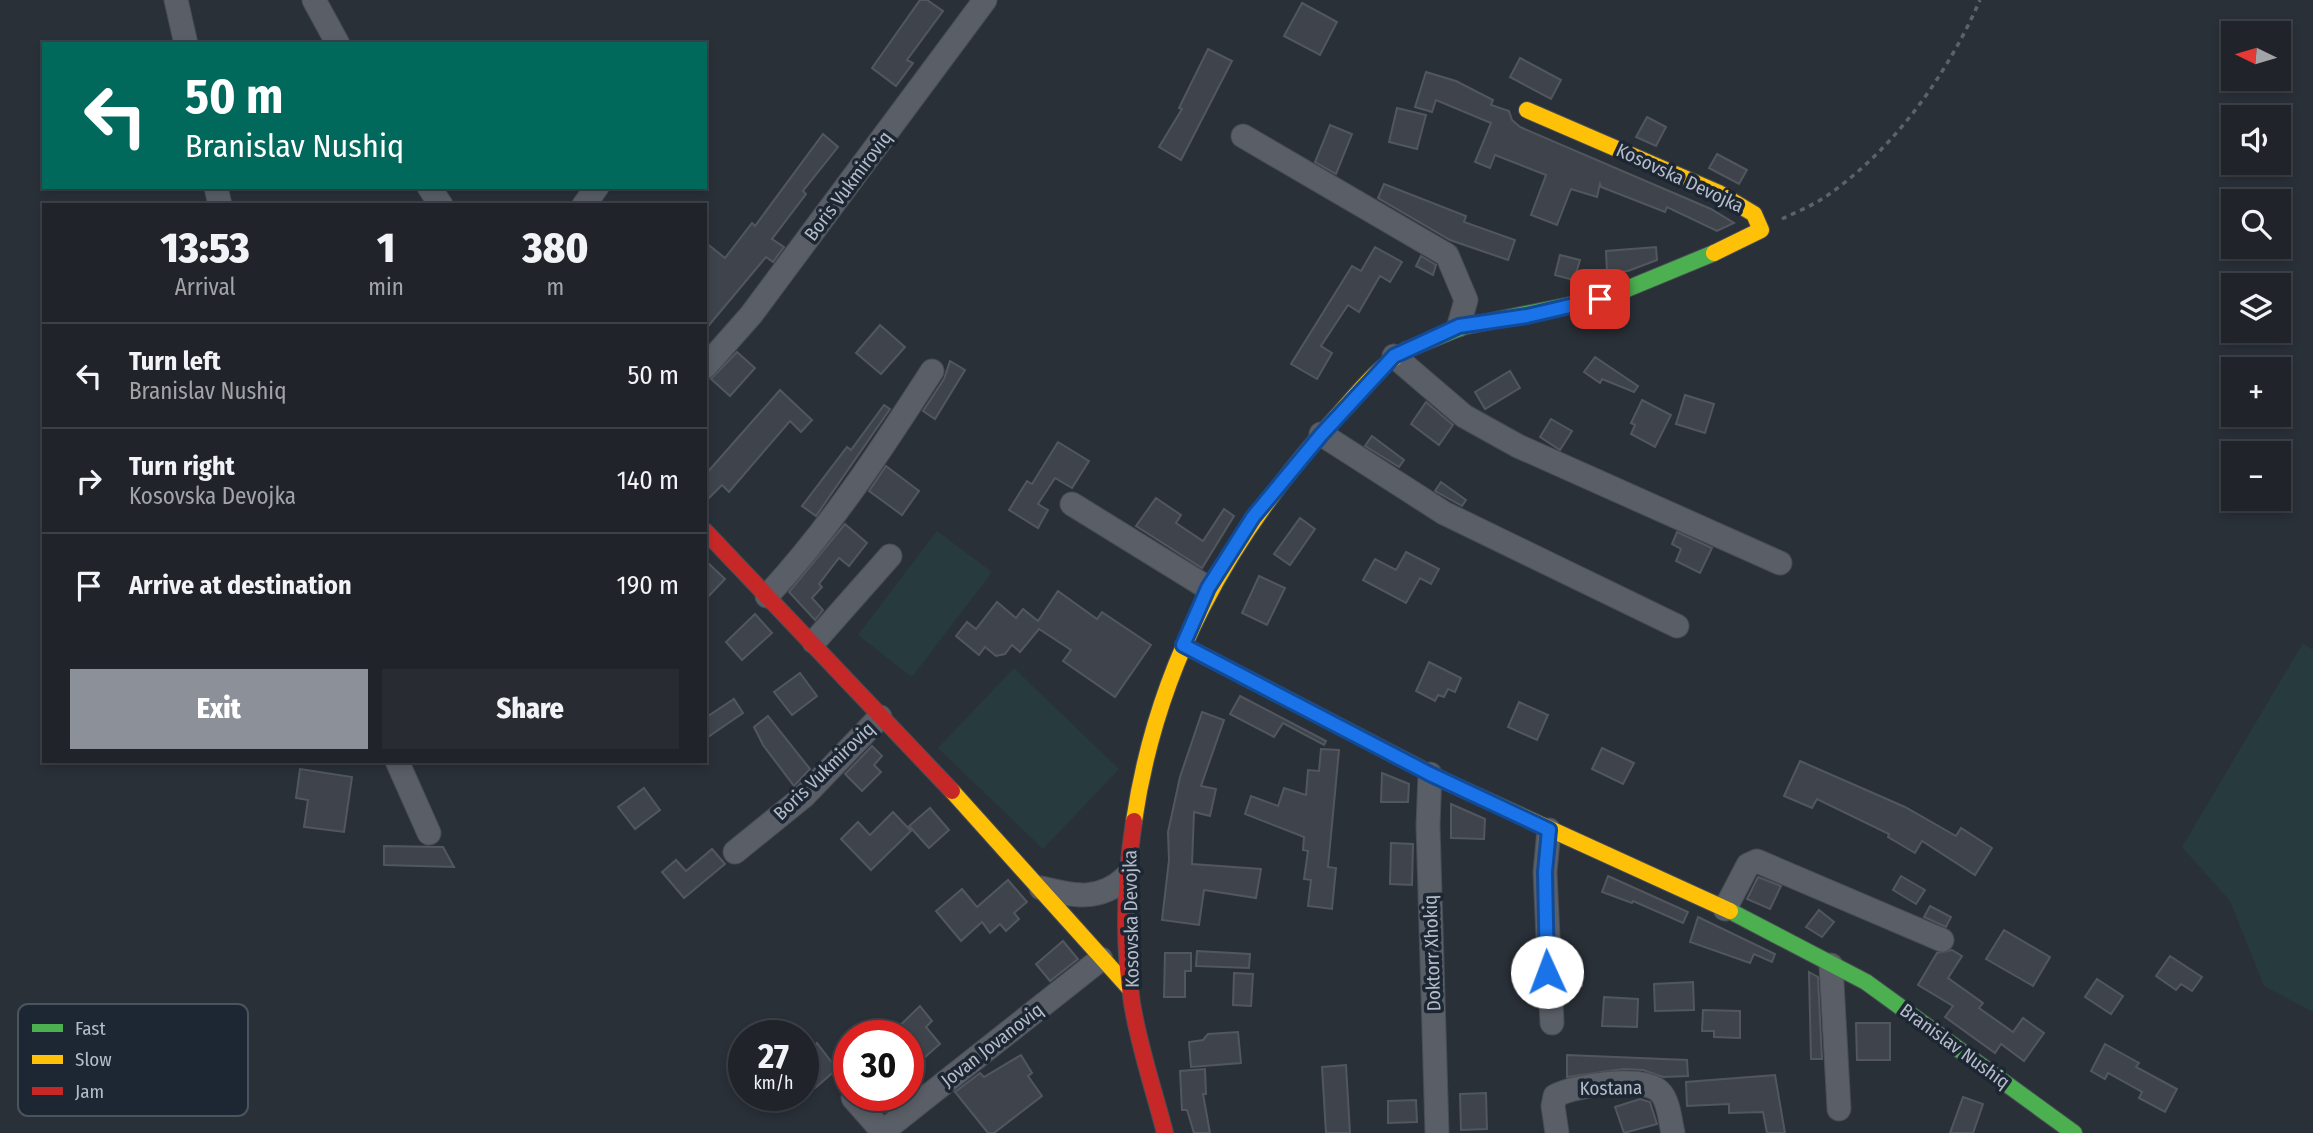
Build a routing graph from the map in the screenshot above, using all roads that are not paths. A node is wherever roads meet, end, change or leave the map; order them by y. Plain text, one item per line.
1 (177, 0) edge
2 (314, 0) edge
3 (985, 0) edge
4 (186, 42) edge
5 (337, 42) edge
6 (1527, 110) dead end
7 (1243, 136) dead end
8 (1459, 326) junction
9 (1394, 356) junction
10 (707, 366) edge
11 (932, 371) dead end
12 (1321, 435) junction
13 (1072, 504) dead end
14 (707, 533) edge
15 (890, 556) dead end
16 (1780, 563) dead end
17 (1208, 588) junction
18 (767, 596) junction
19 (1677, 626) dead end
20 (814, 642) junction
21 (1183, 645) junction
22 (880, 717) junction
23 (398, 763) edge
24 (1430, 774) junction
25 (1549, 830) junction
26 (429, 833) dead end
27 (735, 852) dead end
28 (1126, 877) junction
29 (1041, 888) junction
30 (1725, 909) junction
31 (1942, 940) dead end
32 (1101, 959) junction
33 (1832, 965) junction
34 (1130, 989) junction
35 (1552, 1023) dead end
36 (1839, 1109) dead end
37 (864, 1111) edge
38 (883, 1133) edge
39 (1165, 1133) edge
40 (1437, 1133) edge
41 (1557, 1133) edge
42 (1673, 1133) edge
43 (2074, 1133) edge

1 - 4 street
2 - 5 street
3 - 10 street, Boris Vukmiroviq
6 - 8 street, Kosovska Devojka
7 - 8 street
8 - 9 street, Kosovska Devojka
9 - 12 street, Kosovska Devojka
9 - 16 street
11 - 18 street
12 - 17 street, Kosovska Devojka
12 - 19 street
13 - 17 street
14 - 18 street
15 - 20 street
17 - 21 street, Kosovska Devojka
18 - 20 street
20 - 22 street
21 - 24 street, Branislav Nushiq
21 - 28 street, Kosovska Devojka
22 - 27 street, Boris Vukmiroviq
22 - 29 street
23 - 26 street
24 - 25 street, Branislav Nushiq
24 - 40 street, Doktorr Xhokiq
25 - 30 street, Branislav Nushiq
25 - 35 street
28 - 29 street
28 - 34 street, Kosovska Devojka
29 - 32 street
30 - 31 street
30 - 33 street, Branislav Nushiq
32 - 34 street
32 - 38 street, Jovan Jovanoviq
33 - 36 street
33 - 43 street, Branislav Nushiq
34 - 39 street, Kosovska Devojka
37 - 38 street, Jovan Jovanoviq
41 - 42 street, Kostana

